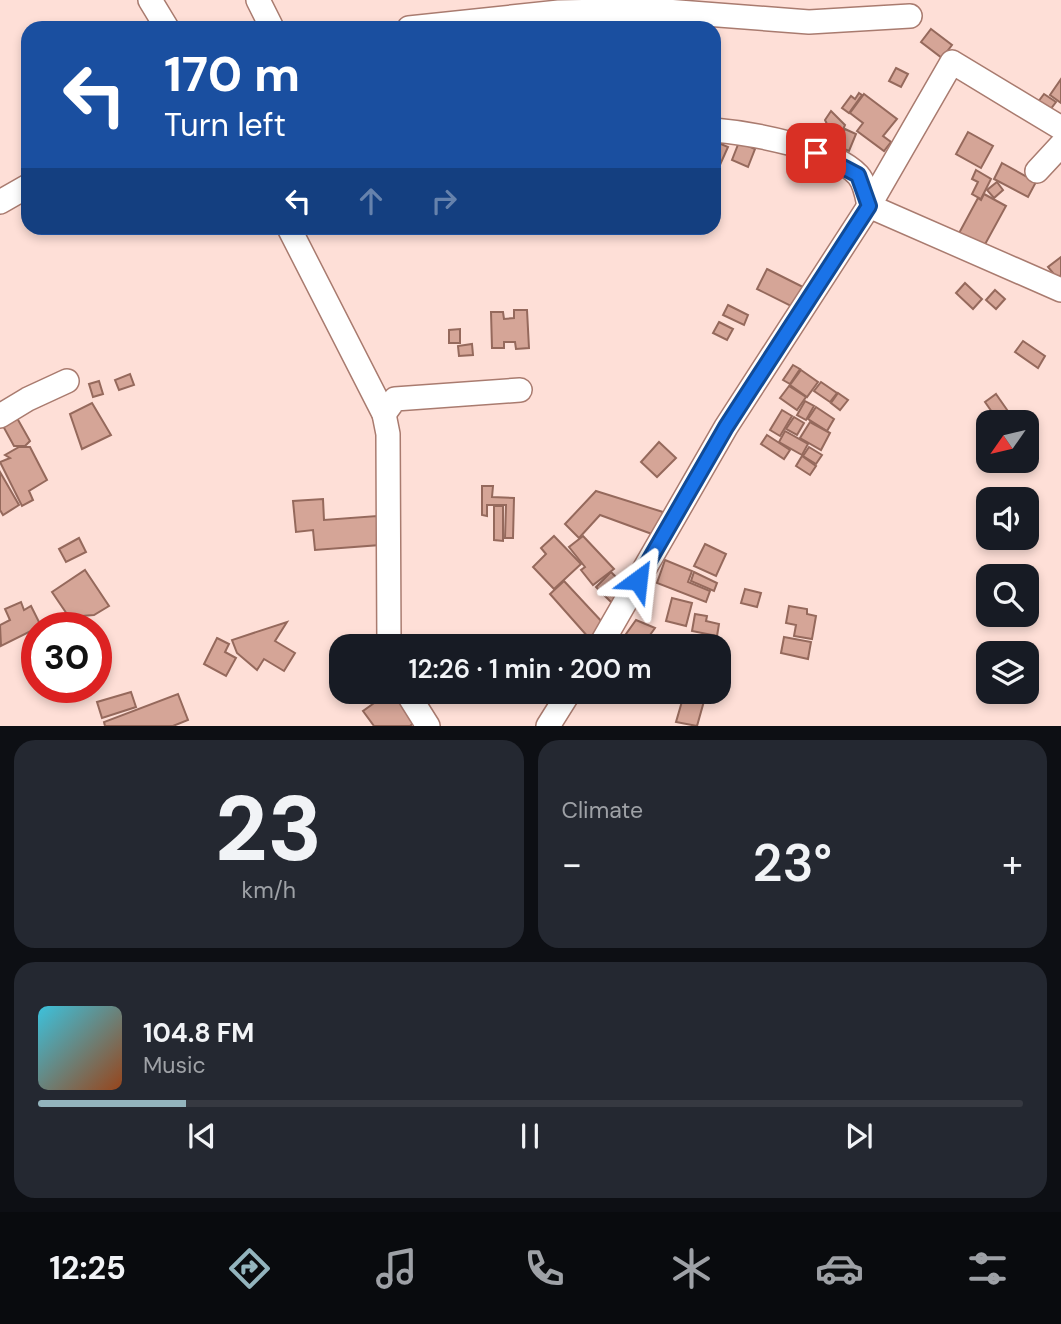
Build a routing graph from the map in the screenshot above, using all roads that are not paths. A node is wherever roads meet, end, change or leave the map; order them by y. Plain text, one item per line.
1 (150, 0) edge
2 (258, 0) edge
3 (911, 16) dead end
4 (163, 21) edge
5 (268, 21) edge
6 (476, 21) edge
7 (1061, 128) edge
8 (721, 131) edge
9 (1061, 145) edge
10 (1037, 171) dead end
11 (21, 190) edge
12 (0, 201) edge
13 (869, 206) junction
14 (293, 235) edge
15 (1061, 290) edge
16 (67, 381) dead end
17 (520, 390) dead end
18 (384, 414) junction
19 (0, 416) edge
20 (389, 634) edge
21 (607, 634) edge
22 (414, 704) edge
23 (562, 704) edge
24 (428, 726) edge
25 (548, 726) edge

1 - 4 street
2 - 5 street
3 - 6 street
7 - 13 street
8 - 13 street
9 - 10 street
11 - 12 street
13 - 15 street
13 - 21 street
14 - 18 street
16 - 19 street
17 - 18 street
18 - 20 street
22 - 24 street
23 - 25 street

